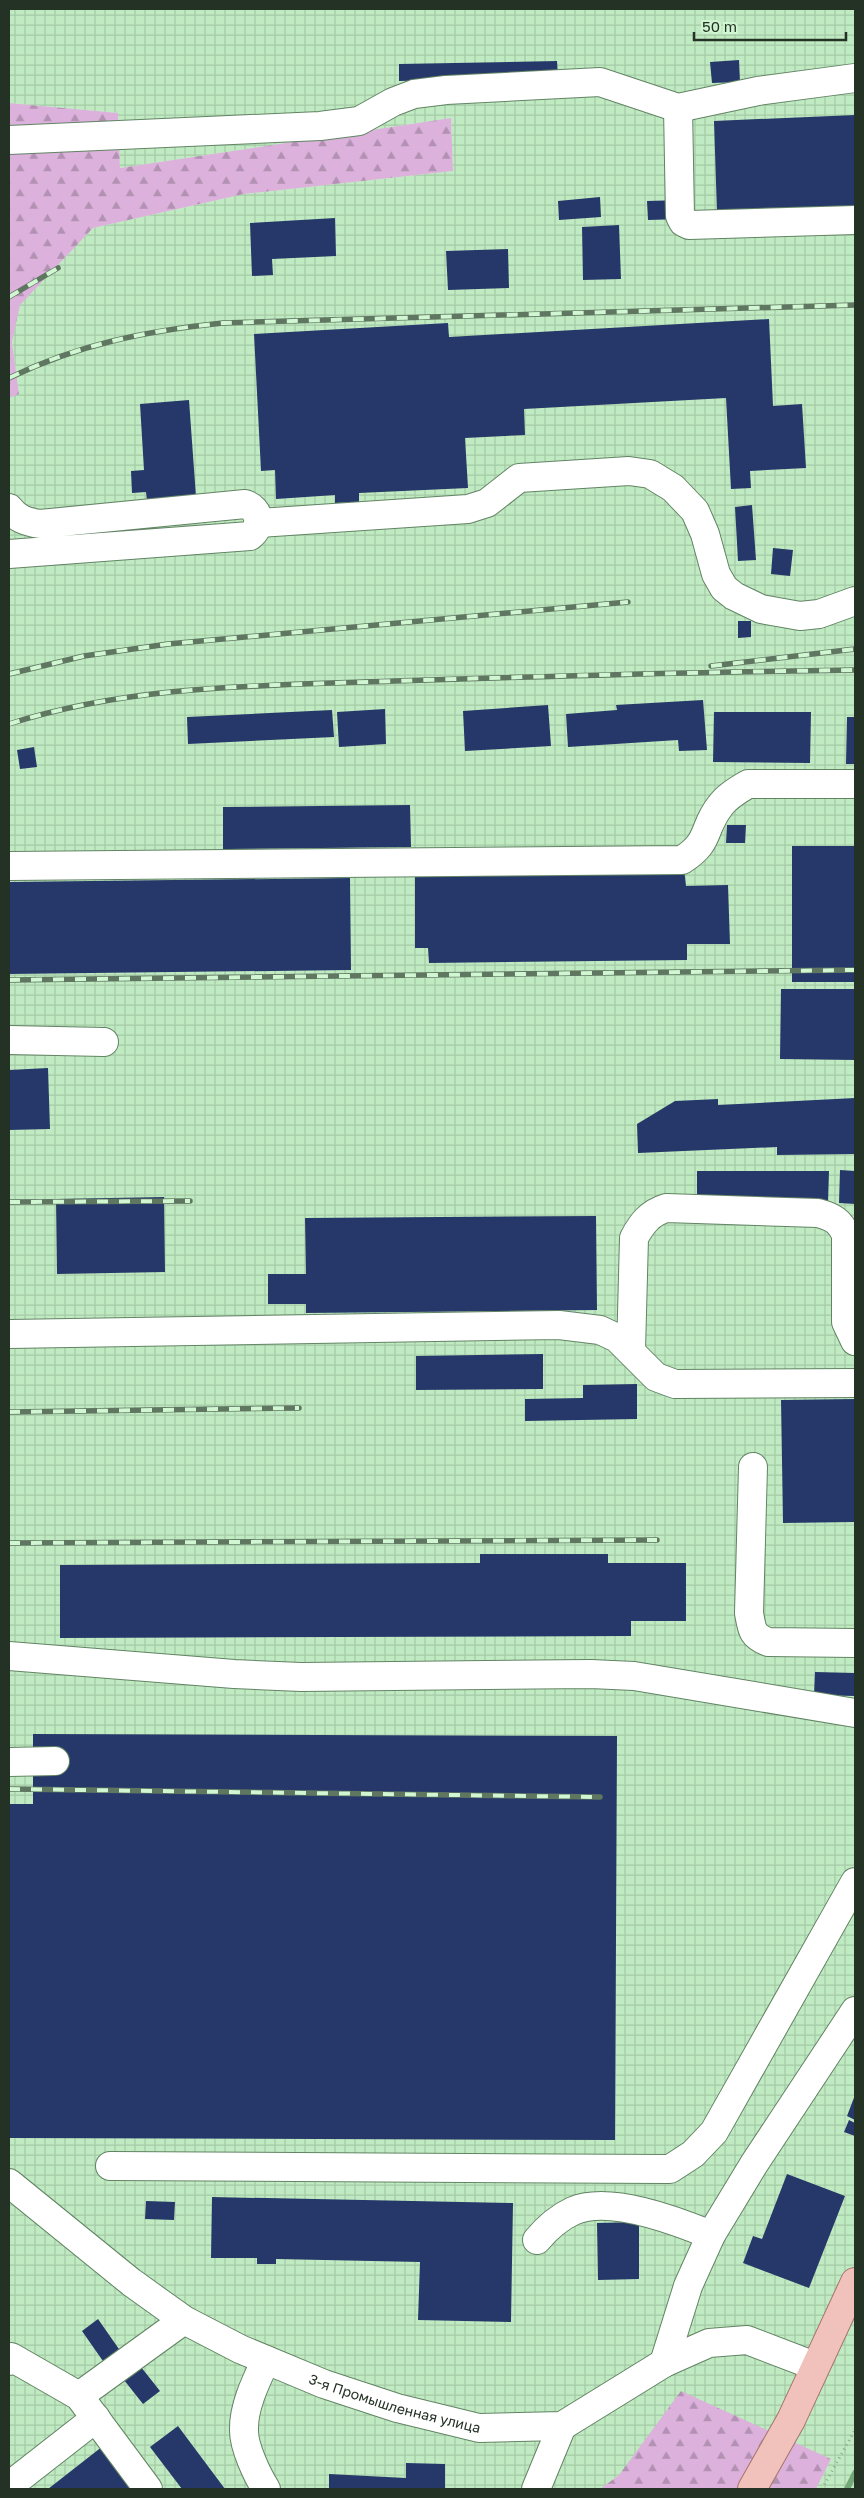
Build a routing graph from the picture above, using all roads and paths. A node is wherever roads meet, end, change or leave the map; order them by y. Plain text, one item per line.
1 (855, 78) edge
2 (678, 108) junction
3 (9, 140) edge
4 (855, 220) edge
5 (9, 508) edge
6 (259, 523) junction
7 (9, 554) edge
8 (855, 601) edge
9 (855, 784) edge
10 (9, 866) edge
11 (9, 1040) edge
12 (104, 1042) dead end
13 (9, 1334) edge
14 (855, 1342) edge
15 (631, 1351) junction
16 (855, 1383) edge
17 (752, 1467) dead end
18 (855, 1643) edge
19 (9, 1656) edge
20 (855, 1714) edge
21 (9, 1762) edge
22 (55, 1762) dead end
23 (855, 1882) edge
24 (855, 2011) edge
25 (110, 2166) dead end
26 (9, 2184) edge
27 (711, 2235) junction
28 (537, 2240) dead end
29 (855, 2282) edge
30 (184, 2320) junction
31 (266, 2360) junction
32 (9, 2361) edge
33 (664, 2364) junction
34 (816, 2366) junction
35 (79, 2396) junction
36 (96, 2418) junction
37 (562, 2426) junction
38 (855, 2430) edge
39 (9, 2486) edge
40 (148, 2489) edge
41 (266, 2489) edge
42 (536, 2489) edge
43 (752, 2489) edge
44 (822, 2489) edge

1 - 2 lane
2 - 3 lane
2 - 4 lane
5 - 6 lane
6 - 7 lane
6 - 8 lane
9 - 10 lane
11 - 12 lane
13 - 15 lane
14 - 15 lane
15 - 16 lane
17 - 18 lane
19 - 20 lane
21 - 22 lane
23 - 25 lane
24 - 27 lane
26 - 30 lane, 3-я Промышленная улица
27 - 28 lane
27 - 33 lane
29 - 34 main road
30 - 31 lane, 3-я Промышленная улица
30 - 35 lane
31 - 37 lane, 3-я Промышленная улица
31 - 41 lane
32 - 35 lane
33 - 34 lane, 3-я Промышленная улица
33 - 37 lane, 3-я Промышленная улица
34 - 43 main road
35 - 36 lane
36 - 39 lane
36 - 40 lane
37 - 42 lane
38 - 44 path

